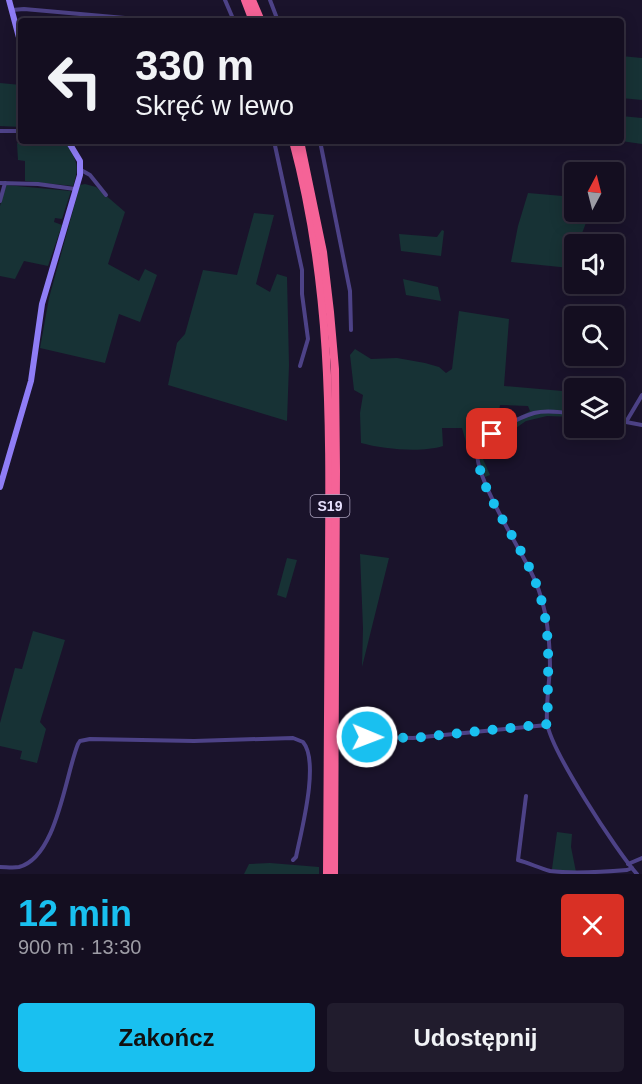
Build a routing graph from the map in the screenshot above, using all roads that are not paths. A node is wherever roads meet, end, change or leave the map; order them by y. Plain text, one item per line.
1 (9, 0) edge
2 (225, 0) edge
3 (245, 0) edge
4 (252, 0) edge
5 (270, 0) edge
6 (12, 10) junction
7 (125, 18) dead end
8 (233, 18) edge
9 (253, 18) edge
10 (260, 18) edge
11 (277, 18) edge
12 (18, 33) edge
13 (0, 130) edge
14 (18, 131) edge
15 (71, 144) edge
16 (275, 144) edge
17 (294, 144) edge
18 (301, 144) edge
19 (321, 144) edge
20 (81, 171) junction
21 (3, 183) edge
22 (75, 189) junction
23 (106, 195) dead end
24 (0, 201) edge
25 (351, 330) dead end
26 (300, 366) dead end
27 (642, 395) edge
28 (564, 414) edge
29 (626, 422) joint
30 (642, 425) edge
31 (0, 487) edge
32 (548, 724) junction
33 (367, 737) dead end
34 (526, 796) dead end
35 (642, 858) edge
36 (293, 860) dead end
37 (628, 864) junction
38 (0, 867) edge
39 (632, 868) junction
40 (327, 874) edge
41 (334, 874) edge
42 (637, 874) edge

1 - 6 street
2 - 8 street
3 - 9 highway
4 - 10 highway
5 - 11 street
6 - 7 street
6 - 12 street
13 - 14 street
15 - 20 street
16 - 26 street
17 - 40 highway, S19
18 - 41 highway, S19
19 - 25 street
20 - 22 street
20 - 23 street
21 - 22 street
21 - 24 street
22 - 31 street
27 - 29 street
28 - 32 street
29 - 30 street
32 - 33 street
32 - 37 street
34 - 39 street
35 - 37 street
36 - 38 street
37 - 39 street
39 - 42 street

